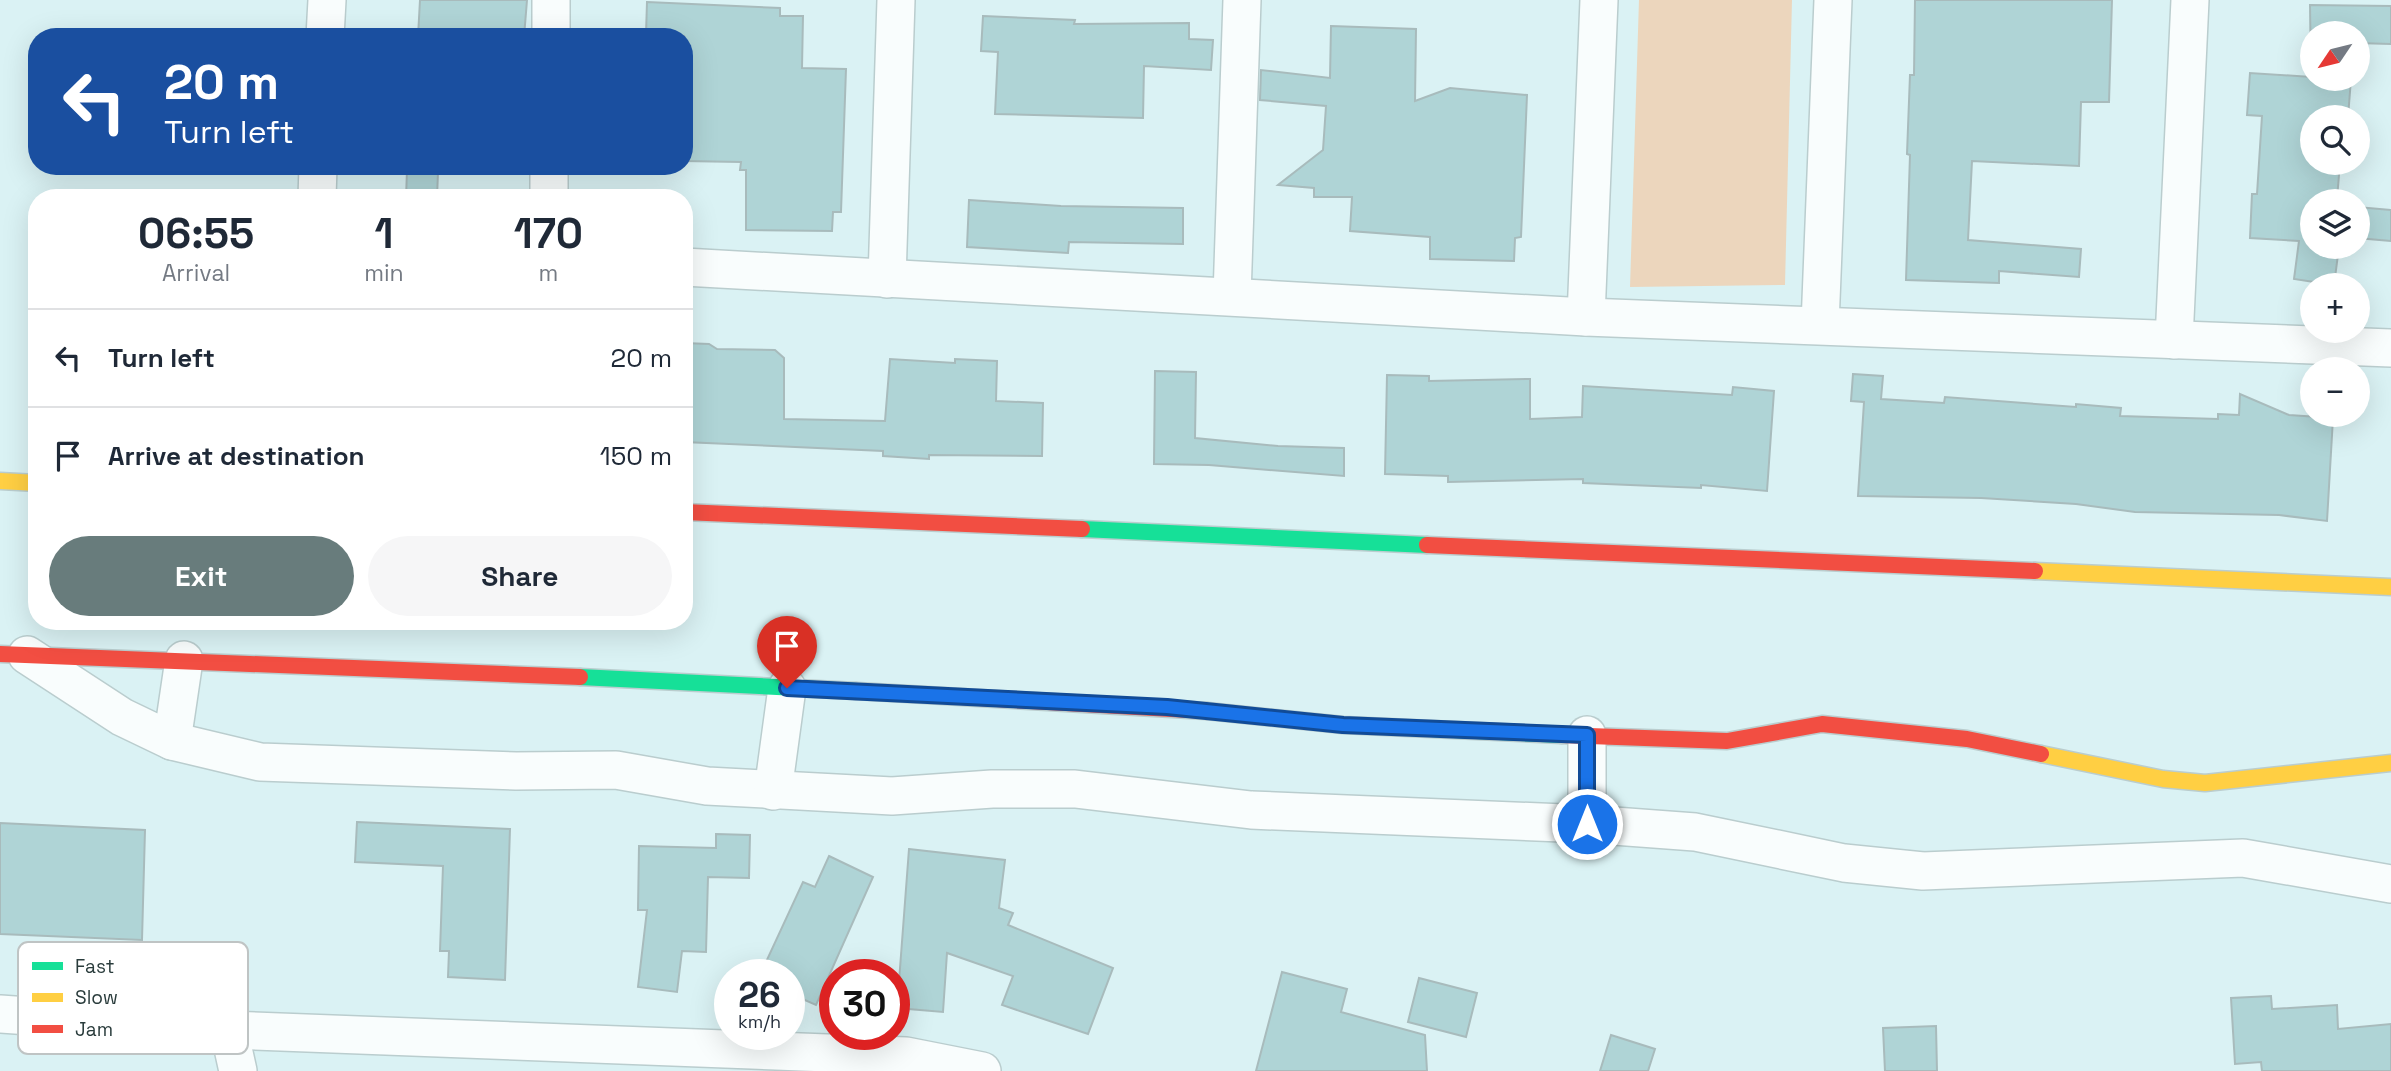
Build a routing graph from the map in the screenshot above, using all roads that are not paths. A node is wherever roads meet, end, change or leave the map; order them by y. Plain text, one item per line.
1 (327, 0) edge
2 (551, 0) edge
3 (896, 0) edge
4 (1242, 0) edge
5 (1599, 0) edge
6 (1833, 0) edge
7 (2190, 0) edge
8 (325, 28) edge
9 (551, 28) edge
10 (693, 267) edge
11 (887, 278) junction
12 (1232, 296) junction
13 (1586, 317) junction
14 (1820, 325) junction
15 (2174, 340) junction
16 (2391, 348) edge
17 (0, 481) edge
18 (28, 483) edge
19 (693, 513) edge
20 (2391, 587) edge
21 (14, 655) edge
22 (184, 660) junction
23 (787, 688) junction
24 (1587, 735) junction
25 (172, 741) junction
26 (2391, 763) edge
27 (773, 791) junction
28 (1587, 824) junction
29 (2391, 884) edge
30 (0, 1014) edge
31 (18, 1015) edge
32 (248, 1031) edge
33 (982, 1071) edge

1 - 8 street
2 - 9 street
3 - 11 street
4 - 12 street
5 - 13 street
6 - 14 street
7 - 15 street
10 - 11 street
11 - 12 street
12 - 13 street
13 - 14 street
14 - 15 street
15 - 16 street
17 - 18 street
19 - 20 street
21 - 22 street
21 - 25 street
22 - 23 street
22 - 25 street
23 - 24 street
23 - 27 street
24 - 26 street
24 - 28 street
25 - 27 street
27 - 28 street
28 - 29 street
30 - 31 street
32 - 33 street

